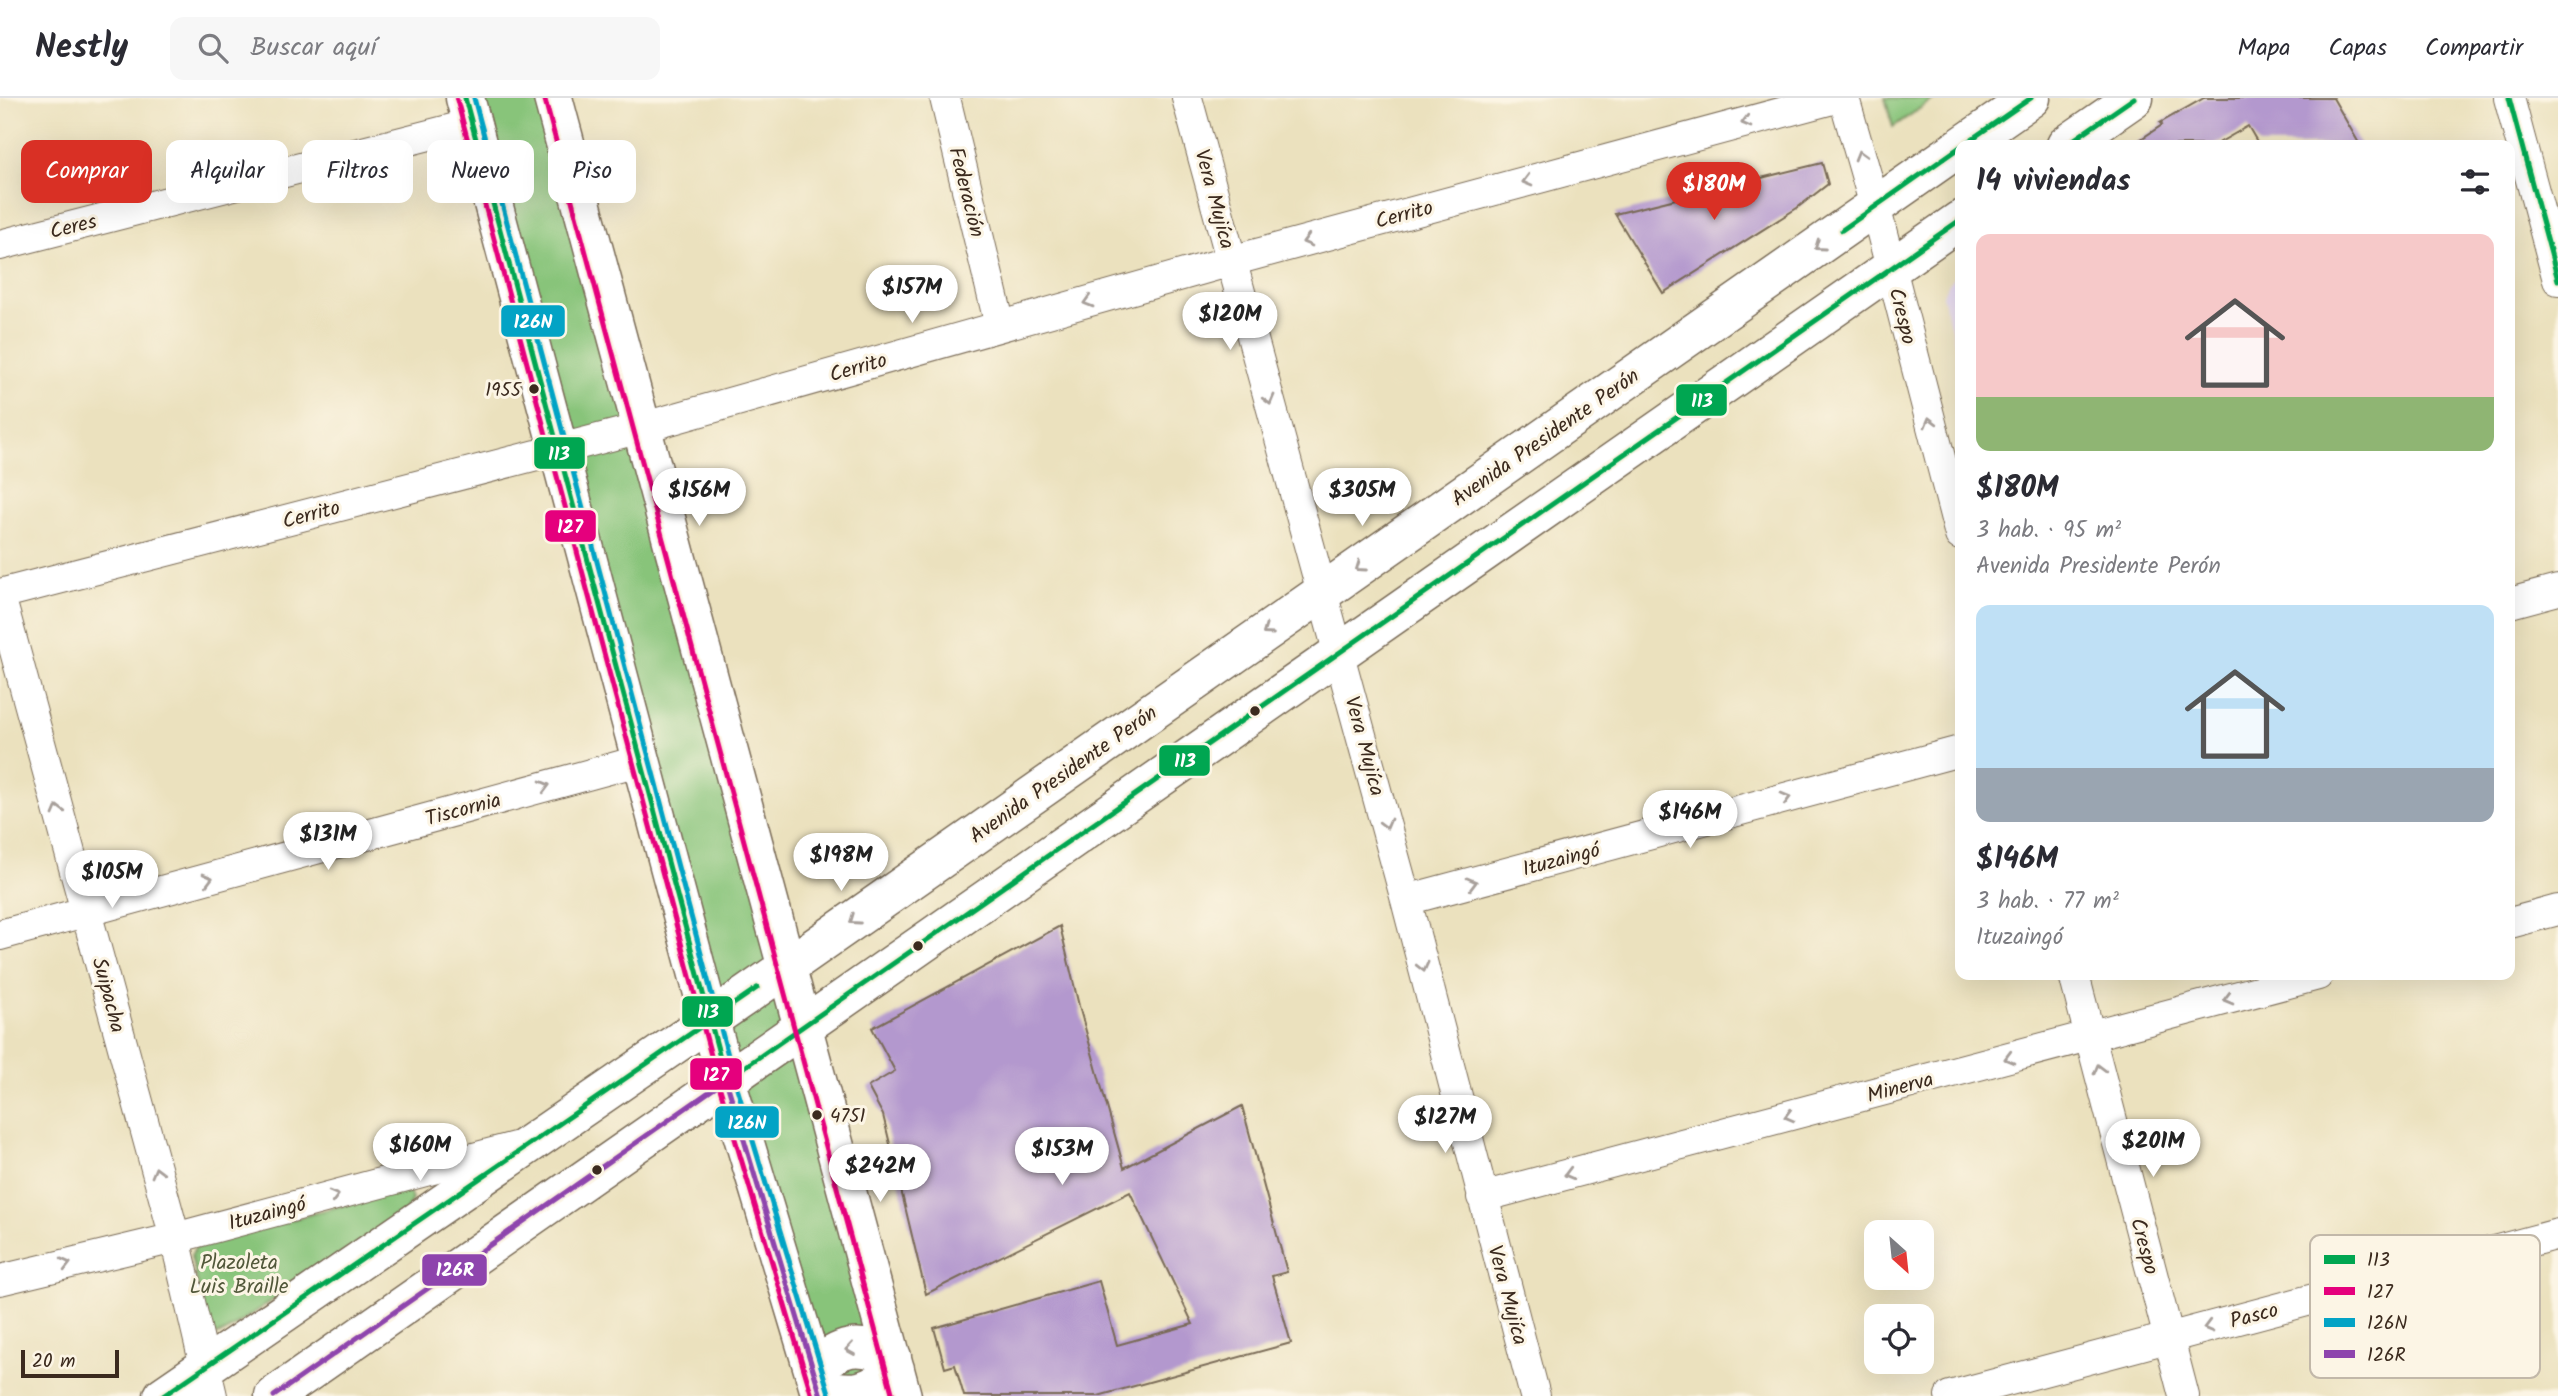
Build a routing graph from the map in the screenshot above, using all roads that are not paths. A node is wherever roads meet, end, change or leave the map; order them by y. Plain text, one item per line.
1 (945, 98) edge
2 (1188, 98) edge
3 (1836, 98) edge
4 (1844, 98) edge
5 (2031, 98) edge
6 (2134, 98) edge
7 (2509, 98) edge
8 (561, 100) edge
9 (469, 111) edge
10 (1970, 140) edge
11 (2073, 140) edge
12 (1955, 150) edge
13 (1875, 206) junction
14 (1955, 223) edge
15 (0, 245) edge
16 (1231, 261) junction
17 (2555, 261) edge
18 (1891, 268) junction
19 (1000, 326) junction
20 (641, 428) junction
21 (559, 449) junction
22 (1955, 516) edge
23 (2558, 590) edge
24 (1323, 592) junction
25 (0, 595) edge
26 (2515, 602) edge
27 (1339, 652) junction
28 (1955, 752) edge
29 (642, 760) junction
30 (1406, 900) junction
31 (2558, 910) edge
32 (86, 912) junction
33 (2515, 922) edge
34 (0, 935) edge
35 (786, 967) junction
36 (2075, 980) edge
37 (2299, 980) edge
38 (710, 1020) junction
39 (801, 1028) junction
40 (2090, 1036) junction
41 (726, 1080) junction
42 (533, 1142) junction
43 (1482, 1197) junction
44 (2558, 1234) edge
45 (175, 1238) junction
46 (2540, 1239) edge
47 (0, 1280) edge
48 (2310, 1300) edge
49 (2169, 1338) junction
50 (896, 1374) edge
51 (208, 1382) edge
52 (818, 1384) edge
53 (163, 1396) edge
54 (274, 1396) edge
55 (1535, 1396) edge
56 (1950, 1396) edge
57 (2184, 1396) edge

1 - 19 street, Federación
2 - 16 street, Vera Mujíca
3 -> 16 street, Cerrito
13 -> 4 street, Crespo
5 - 10 main road, Avenida Presidente Perón
6 - 11 main road
7 - 17 street
8 - 20 main road
9 - 15 street, Ceres
9 - 21 main road
12 - 13 main road, Avenida Presidente Perón
13 - 18 street, Crespo
13 -> 24 main road, Avenida Presidente Perón
14 - 18 main road
16 -> 19 street, Cerrito
16 -> 24 street, Vera Mujíca
22 -> 18 street, Crespo
18 - 27 main road
19 - 20 street, Cerrito
20 - 21 street, Cerrito
20 - 35 main road
21 - 25 street, Cerrito
21 - 29 main road
23 - 26 street
24 - 27 street, Vera Mujíca
24 -> 35 main road, Avenida Presidente Perón
32 -> 25 street, Suipacha
27 -> 30 street, Vera Mujíca
27 - 39 main road
30 -> 28 street, Ituzaingó
32 -> 29 street, Tiscornia
29 - 38 main road
30 -> 43 street, Vera Mujíca
31 - 33 street
32 - 34 street, Tiscornia
45 -> 32 street, Suipacha
35 - 38 main road, Avenida Presidente Perón
35 - 39 main road
36 - 40 street, Crespo
37 -> 40 street, Minerva
38 - 41 main road
38 - 42 main road, Avenida Presidente Perón
39 - 41 main road
50 -> 39 main road
40 -> 43 street, Minerva
49 -> 40 street, Crespo
41 - 52 main road
41 - 54 main road
45 -> 42 street, Ituzaingó
42 - 51 main road, Avenida Presidente Perón
43 - 55 street, Vera Mujíca
44 -> 46 street, Pasco
47 -> 45 street, Ituzaingó
45 - 51 street, Suipacha
48 -> 49 street, Pasco
49 - 56 street, Pasco
49 - 57 street, Crespo
50 - 52 main road
51 - 53 main road, Avenida Presidente Perón

